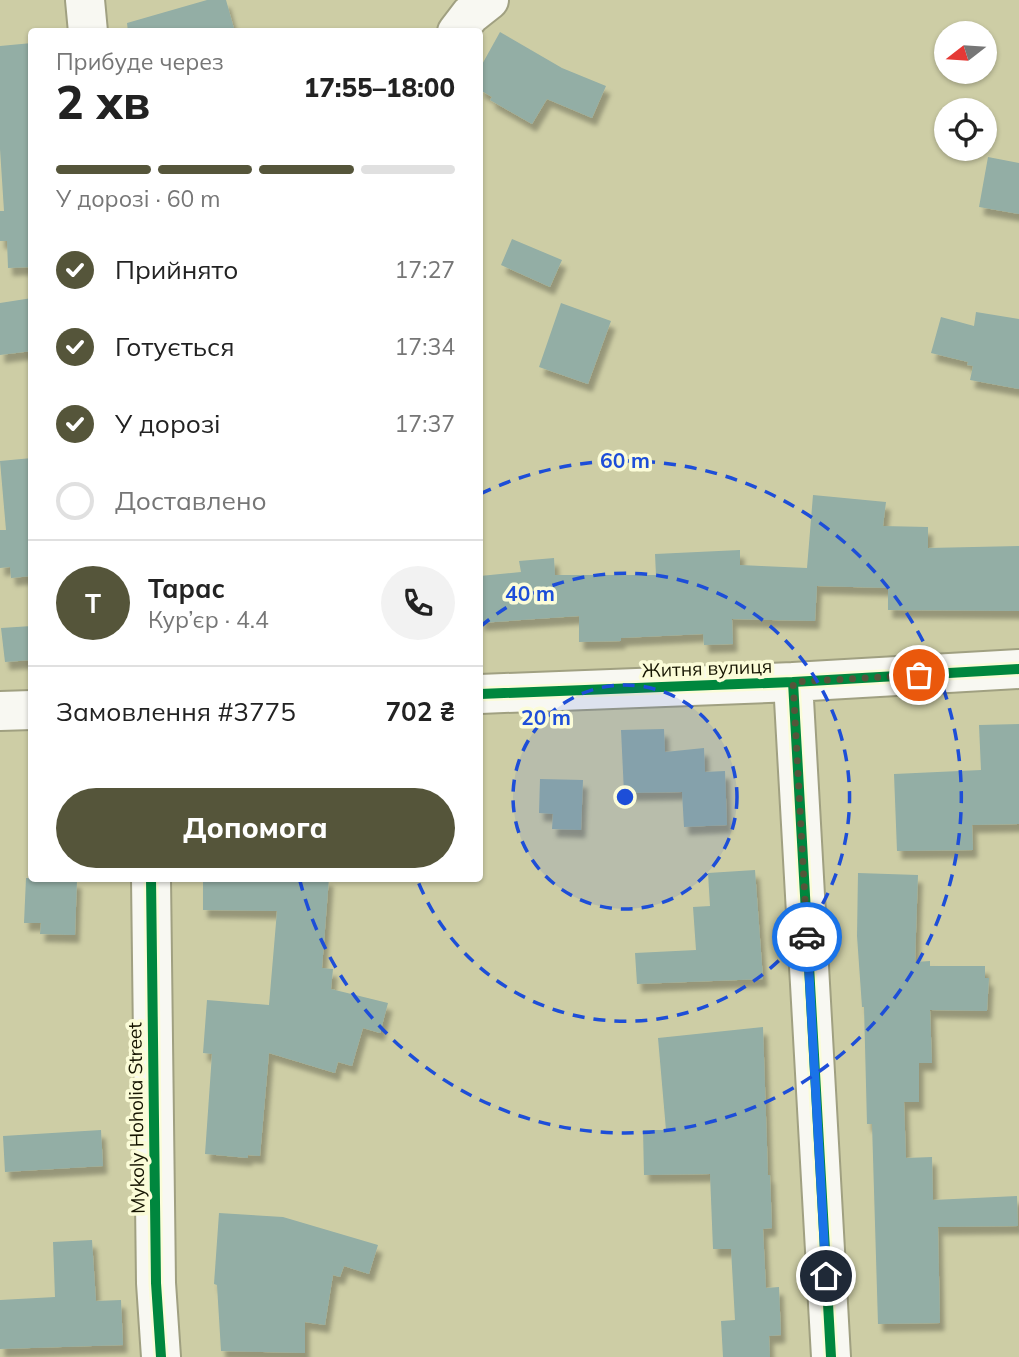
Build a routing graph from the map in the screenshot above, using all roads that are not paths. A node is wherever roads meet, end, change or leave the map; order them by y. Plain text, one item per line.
1 (85, 0) edge
2 (489, 0) edge
3 (88, 28) edge
4 (460, 28) edge
5 (1019, 669) edge
6 (793, 682) junction
7 (483, 694) edge
8 (28, 710) edge
9 (0, 711) edge
10 (151, 882) edge
11 (161, 1357) edge
12 (831, 1357) edge

1 - 3 street
2 - 4 street
5 - 6 street, Житня вулиця
6 - 7 street, Житня вулиця
6 - 12 street
8 - 9 street
10 - 11 street, Mykoly Hoholia Street

